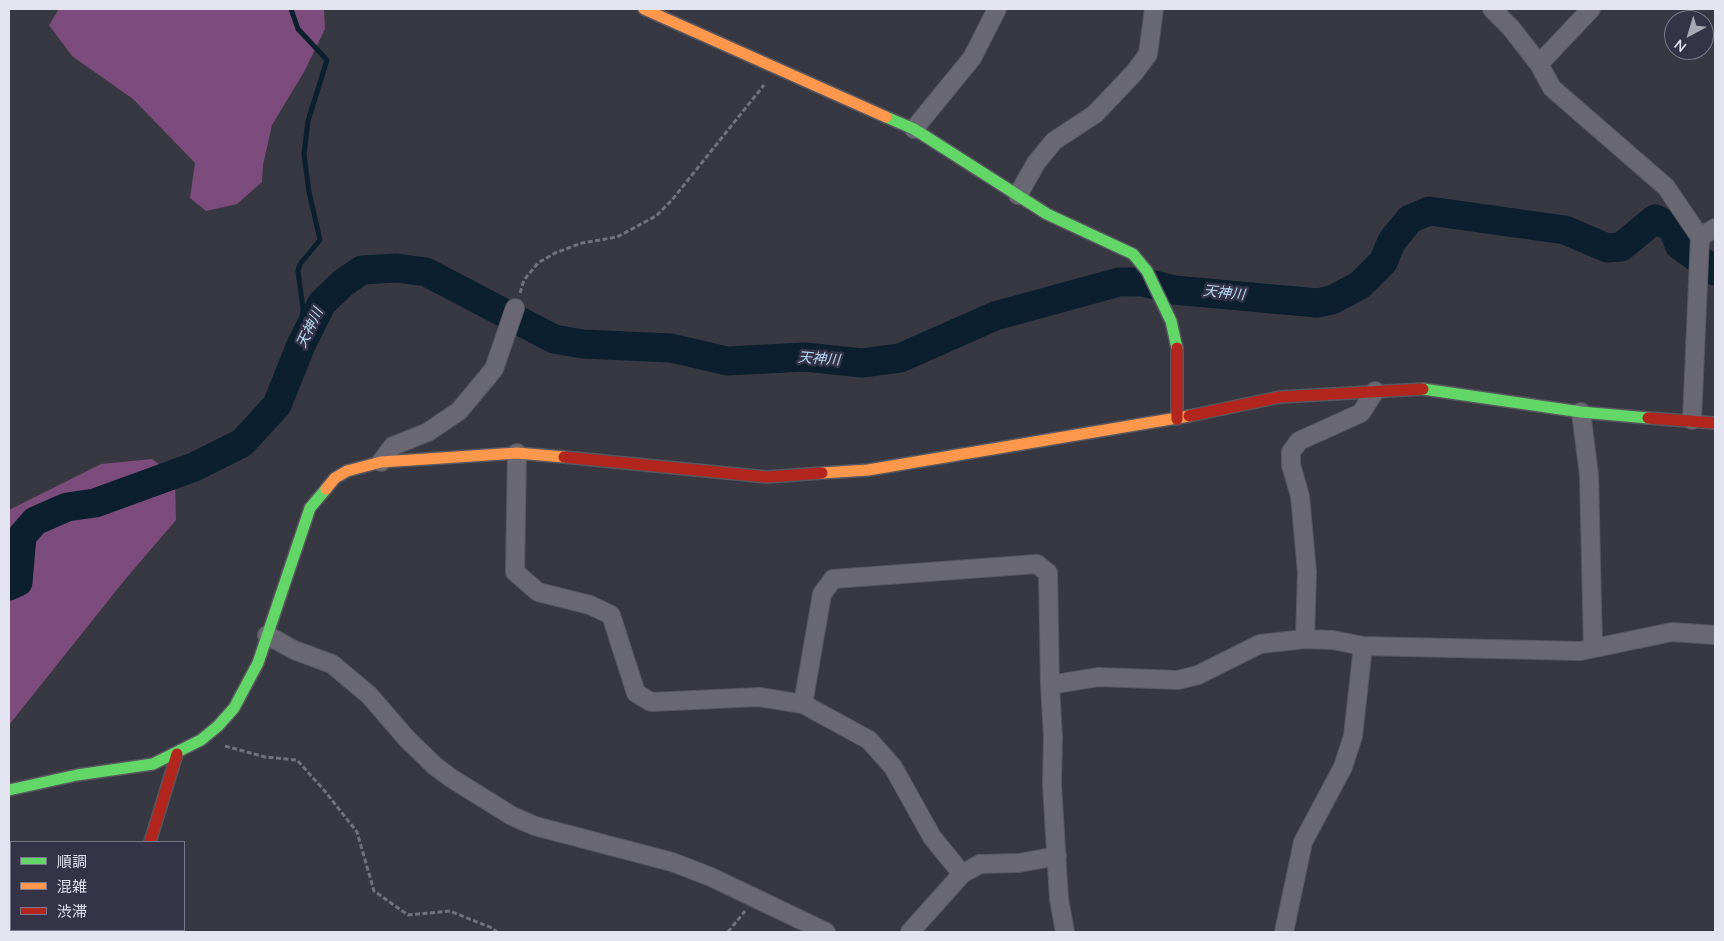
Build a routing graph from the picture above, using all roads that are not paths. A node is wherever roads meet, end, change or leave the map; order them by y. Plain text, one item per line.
1 (644, 9) edge
2 (997, 9) edge
3 (1154, 9) edge
4 (1492, 9) edge
5 (1591, 9) edge
6 (1539, 64) junction
7 (914, 129) junction
8 (1018, 195) junction
9 (1715, 228) edge
10 (1700, 237) junction
11 (515, 308) road end
12 (1375, 391) junction
13 (1581, 412) junction
14 (1177, 419) junction
15 (1692, 420) junction
16 (1715, 423) edge
17 (517, 453) junction
18 (381, 462) junction
19 (268, 635) junction
20 (1715, 635) edge
21 (1305, 639) junction
22 (1363, 646) junction
23 (1594, 648) junction
24 (1050, 685) junction
25 (804, 704) junction
26 (177, 754) junction
27 (9, 790) edge
28 (150, 841) edge
29 (1057, 856) junction
30 (962, 874) junction
31 (826, 932) edge
32 (910, 932) edge
33 (1065, 932) edge
34 (1284, 932) edge

1 - 7 street
2 - 7 street
3 - 8 street
4 - 6 street
5 - 6 street
6 - 10 street
7 - 8 street
8 - 14 street
9 - 10 street
10 - 15 street
11 - 18 street
12 - 13 street
12 - 14 street
12 - 21 street
13 - 15 street
13 - 23 street
14 - 17 street
15 - 16 street
17 - 18 street
17 - 25 street
18 - 19 street
19 - 26 street
19 - 31 street
20 - 23 street
21 - 22 street
21 - 24 street
22 - 23 street
22 - 34 street
24 - 25 street
24 - 29 street
25 - 30 street
26 - 27 street
26 - 28 street
29 - 30 street
29 - 33 street
30 - 32 street

